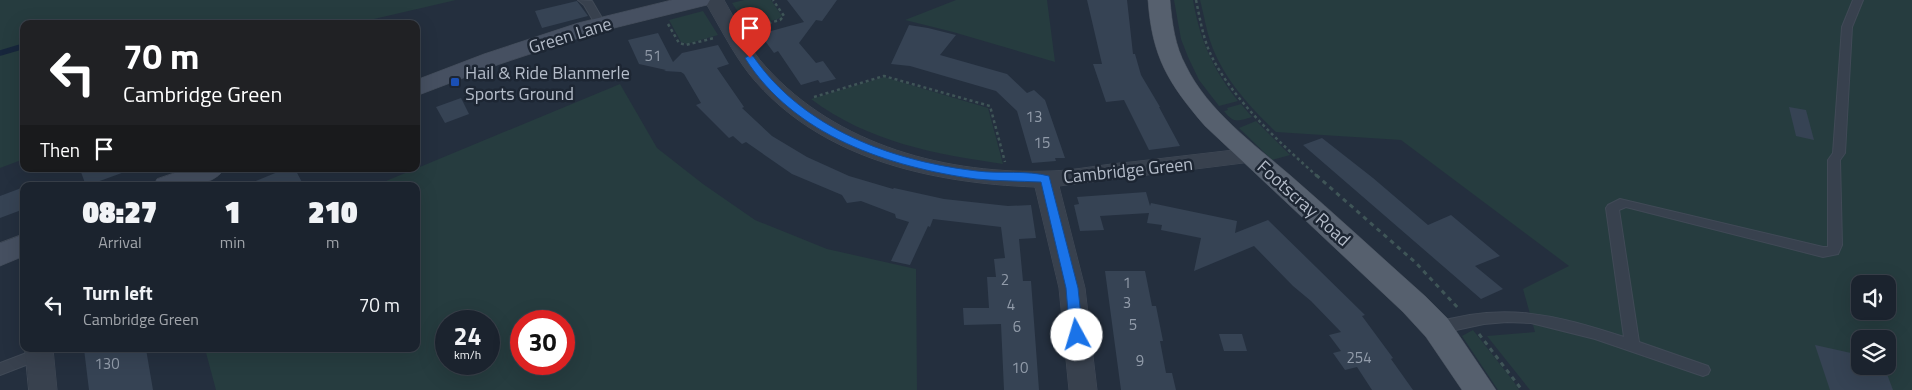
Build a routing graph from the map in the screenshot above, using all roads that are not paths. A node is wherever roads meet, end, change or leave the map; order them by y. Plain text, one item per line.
1 (584, 0) edge
2 (699, 0) edge
3 (714, 0) edge
4 (1159, 0) edge
5 (1858, 0) edge
6 (601, 25) junction
7 (420, 86) edge
8 (1251, 155) junction
9 (203, 172) edge
10 (1045, 179) junction
11 (177, 182) edge
12 (20, 246) edge
13 (0, 255) edge
14 (1437, 328) junction
15 (1633, 347) junction
16 (37, 352) edge
17 (39, 352) edge
18 (0, 369) edge
19 (1703, 370) dead end
20 (43, 390) edge
21 (1083, 390) edge
22 (1480, 390) edge

1 - 6 lane
2 - 6 main road, Green Lane
3 - 10 street, Cambridge Green
4 - 8 main road, Footscray Road
5 - 15 lane
6 - 7 main road, Green Lane
8 - 10 street, Cambridge Green
8 - 14 main road, Footscray Road
9 - 11 main road
10 - 21 street
12 - 13 main road
14 - 15 lane
14 - 22 main road, Footscray Road
15 - 19 lane
16 - 18 lane
17 - 20 street

